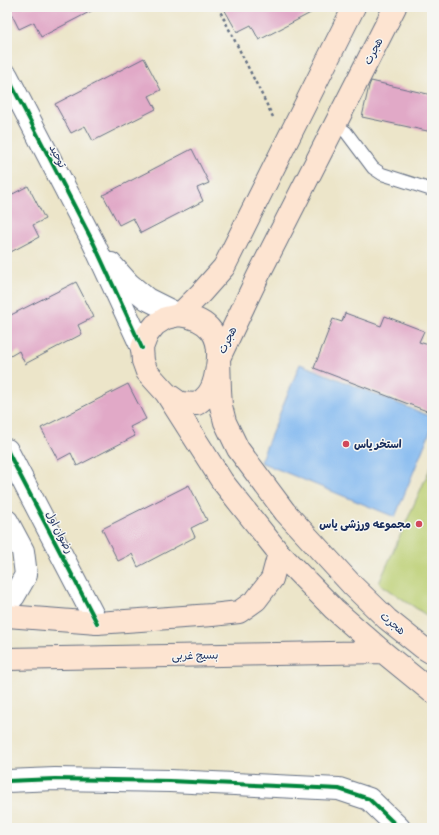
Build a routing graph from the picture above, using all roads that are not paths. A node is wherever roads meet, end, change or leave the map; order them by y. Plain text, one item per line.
1 (354, 7) edge
2 (395, 7) edge
3 (7, 76) edge
4 (336, 124) junction
5 (432, 190) edge
6 (94, 244) junction
7 (179, 315) junction
8 (142, 348) junction
9 (219, 358) junction
10 (166, 393) junction
11 (7, 450) edge
12 (7, 521) edge
13 (279, 553) junction
14 (7, 604) edge
15 (7, 616) edge
16 (97, 623) junction
17 (382, 652) junction
18 (432, 652) edge
19 (7, 659) edge
20 (432, 692) edge
21 (7, 781) edge
22 (399, 828) edge

1 - 7 main road
2 - 4 main road, هجرت
3 - 6 street, توحید
4 - 5 lane
4 - 9 main road, هجرت
6 - 7 street
6 - 8 street
7 - 8 main road
7 - 9 main road
8 - 10 main road
9 - 10 main road
9 - 18 main road, هجرت
10 - 13 main road
11 - 16 street, رضوان اول
12 - 14 street
13 - 16 main road
13 - 17 main road
15 - 16 main road
17 - 19 main road, بسیج غربی
17 - 20 main road
21 - 22 street

